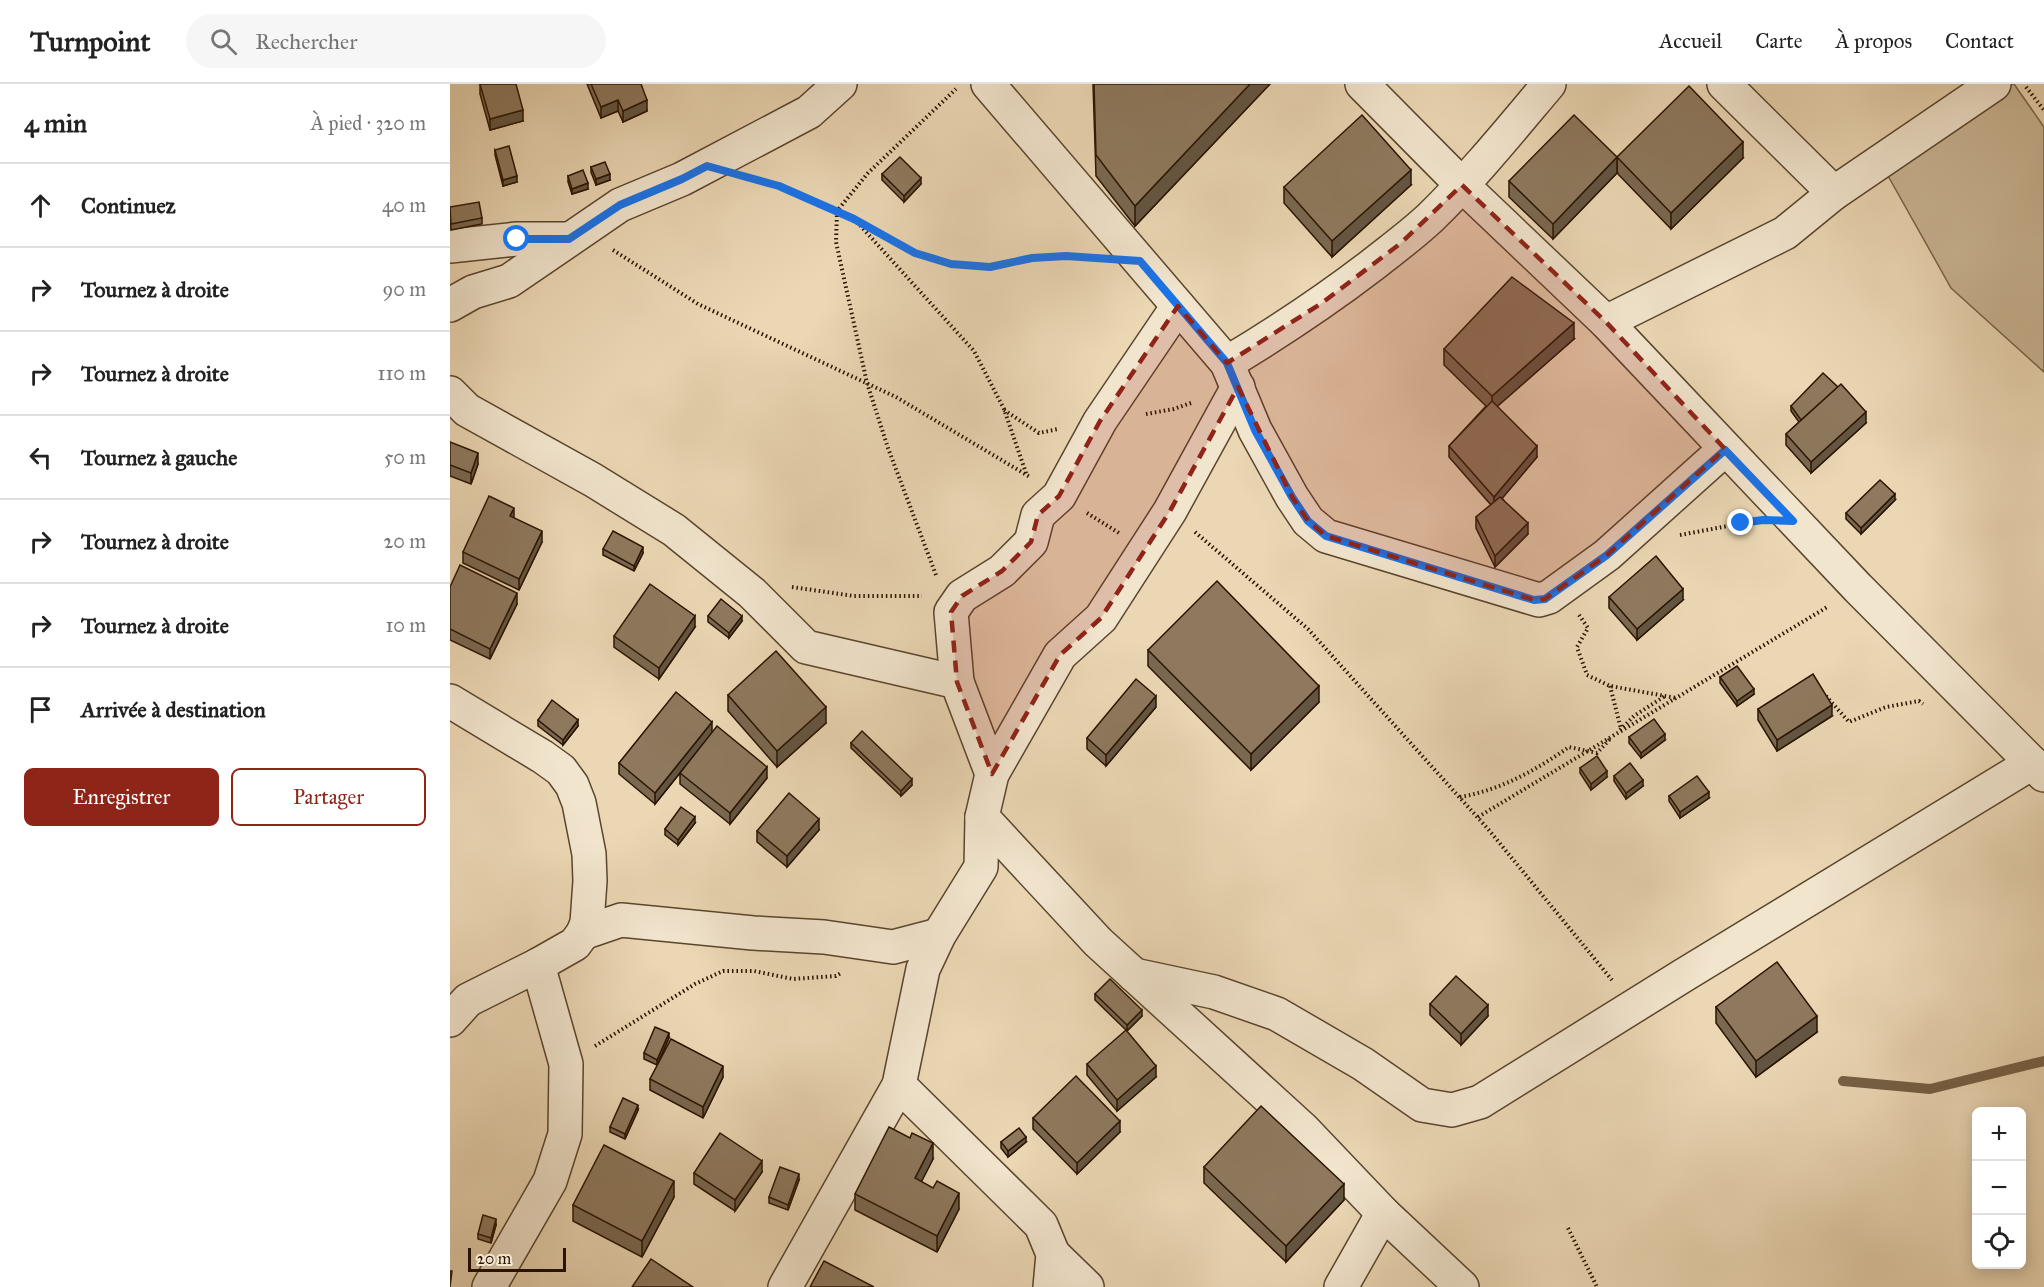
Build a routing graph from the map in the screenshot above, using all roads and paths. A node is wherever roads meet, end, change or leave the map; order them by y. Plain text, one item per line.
1 (840, 84) edge
2 (960, 84) edge
3 (1362, 84) edge
4 (1549, 84) edge
5 (1724, 84) edge
6 (1994, 84) edge
7 (2024, 84) edge
8 (999, 90) edge
9 (2044, 110) edge
10 (707, 166) junction
11 (1462, 185) junction
12 (1834, 193) junction
13 (837, 211) junction
14 (854, 219) junction
15 (575, 235) junction
16 (450, 246) edge
17 (1140, 261) junction
18 (458, 296) edge
19 (1178, 306) junction
20 (1606, 322) junction
21 (450, 328) edge
22 (1232, 375) junction
23 (867, 383) junction
24 (450, 393) edge
25 (1725, 450) junction
26 (1027, 475) junction
27 (1049, 506) junction
28 (1170, 511) junction
29 (1793, 521) junction
30 (1676, 536) dead end
31 (1144, 550) junction
32 (1580, 574) junction
33 (1858, 588) junction
34 (752, 593) junction
35 (951, 612) junction
36 (957, 682) junction
37 (1610, 686) junction
38 (1824, 693) edge
39 (1665, 696) junction
40 (1676, 698) junction
41 (450, 701) edge
42 (1927, 707) dead end
43 (1621, 729) junction
44 (1614, 735) junction
45 (2038, 769) edge
46 (992, 774) junction
47 (1460, 797) junction
48 (982, 817) junction
49 (1478, 817) junction
50 (583, 933) junction
51 (939, 935) junction
52 (538, 965) junction
53 (845, 972) dead end
54 (1134, 975) junction
55 (1633, 1007) junction
56 (450, 1020) edge
57 (566, 1064) junction
58 (899, 1085) junction
59 (1383, 1213) junction
60 (1568, 1228) dead end
61 (1053, 1254) junction
62 (489, 1287) edge
63 (785, 1287) edge
64 (1050, 1287) edge
65 (1087, 1287) edge
66 (1341, 1287) edge
67 (1462, 1287) edge
68 (1597, 1287) edge

1 - 10 street
2 - 13 path
3 - 11 street
4 - 11 street
5 - 12 street
6 - 12 street
7 - 9 path
8 - 17 street
10 - 13 path
10 - 15 street
11 - 20 street
11 - 22 street
12 - 20 street
13 - 14 path
13 - 23 path
14 - 17 path
14 - 26 path
15 - 16 street
15 - 18 street
15 - 23 path
17 - 19 street
18 - 21 street
19 - 22 street
19 - 27 street
20 - 25 street
22 - 28 street
22 - 32 street
23 - 26 path
23 - 35 path
24 - 34 street
25 - 29 street
25 - 32 street
26 - 27 path
26 - 27 path
27 - 31 path
27 - 35 street
28 - 31 street
28 - 47 path
29 - 30 path
29 - 33 street
31 - 46 street
32 - 37 path
33 - 40 path
33 - 45 street
34 - 35 path
34 - 36 street
35 - 36 street
36 - 46 street
37 - 39 path
37 - 43 path
38 - 42 path
39 - 40 path
39 - 43 path
40 - 44 path
41 - 50 street
43 - 44 path
44 - 47 path
44 - 49 path
45 - 55 street
46 - 48 street
47 - 49 path
48 - 51 street
48 - 54 street
49 - 55 path
50 - 51 street
50 - 52 street
51 - 58 street
52 - 56 street
52 - 57 street
53 - 57 path
54 - 55 street
54 - 59 street
57 - 62 street
58 - 61 street
58 - 63 street
59 - 66 street
59 - 67 street
60 - 68 path
61 - 64 street
61 - 65 street

